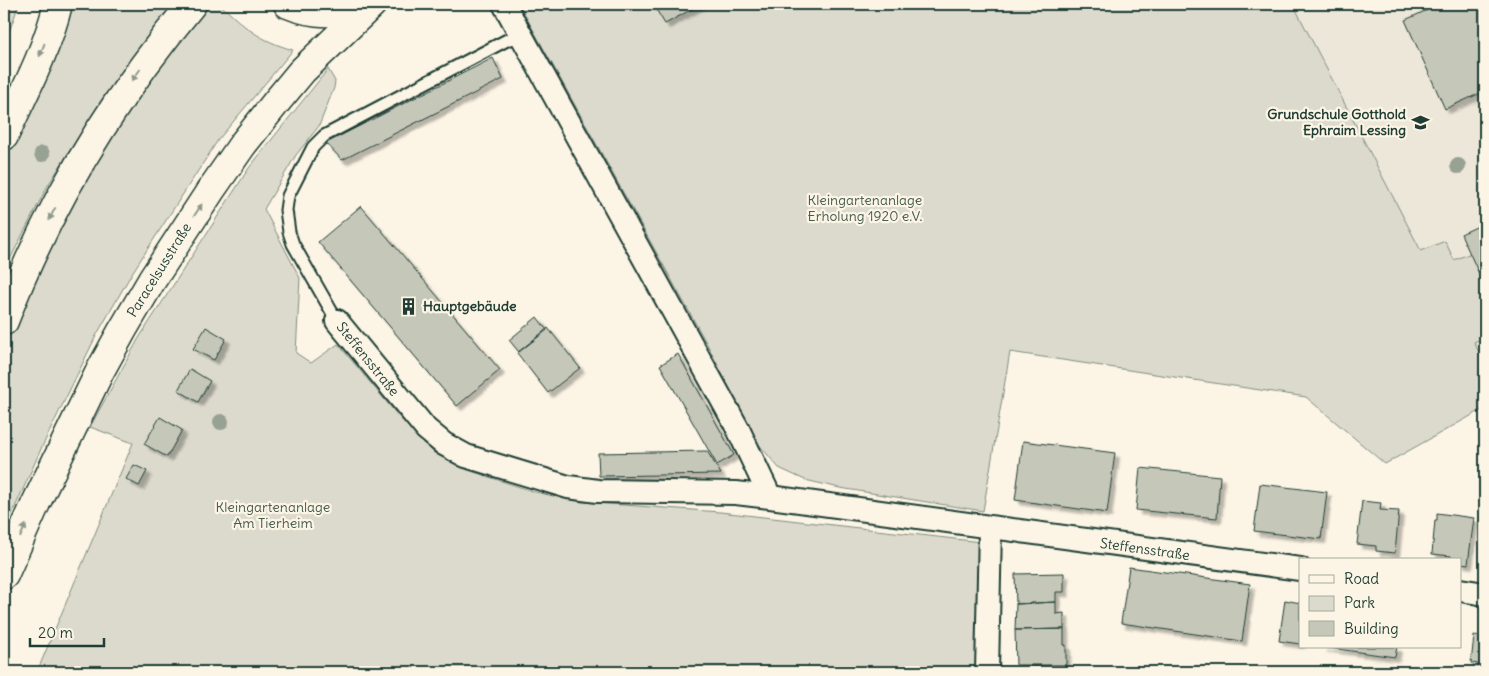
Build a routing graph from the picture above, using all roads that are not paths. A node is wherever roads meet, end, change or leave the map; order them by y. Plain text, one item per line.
1 (58, 4) edge
2 (192, 4) edge
3 (288, 4) edge
4 (363, 4) edge
5 (372, 4) edge
6 (504, 4) edge
7 (322, 8) edge
8 (521, 36) junction
9 (302, 71) junction
10 (4, 136) edge
11 (4, 321) edge
12 (337, 321) joint
13 (770, 497) junction
14 (990, 528) junction
15 (1299, 569) edge
16 (4, 575) edge
17 (1462, 590) edge
18 (1485, 594) edge
19 (987, 672) edge

1 -> 10 main road
2 -> 11 main road
3 - 7 main road
4 - 7 main road
5 - 9 main road, Paracelsusstraße
6 - 8 street
7 - 9 main road
8 - 12 lane, Steffensstraße
8 - 13 street
16 -> 9 main road, Paracelsusstraße
12 - 13 street, Steffensstraße
13 - 14 street, Steffensstraße
14 - 15 street, Steffensstraße
14 - 19 street
17 - 18 street

